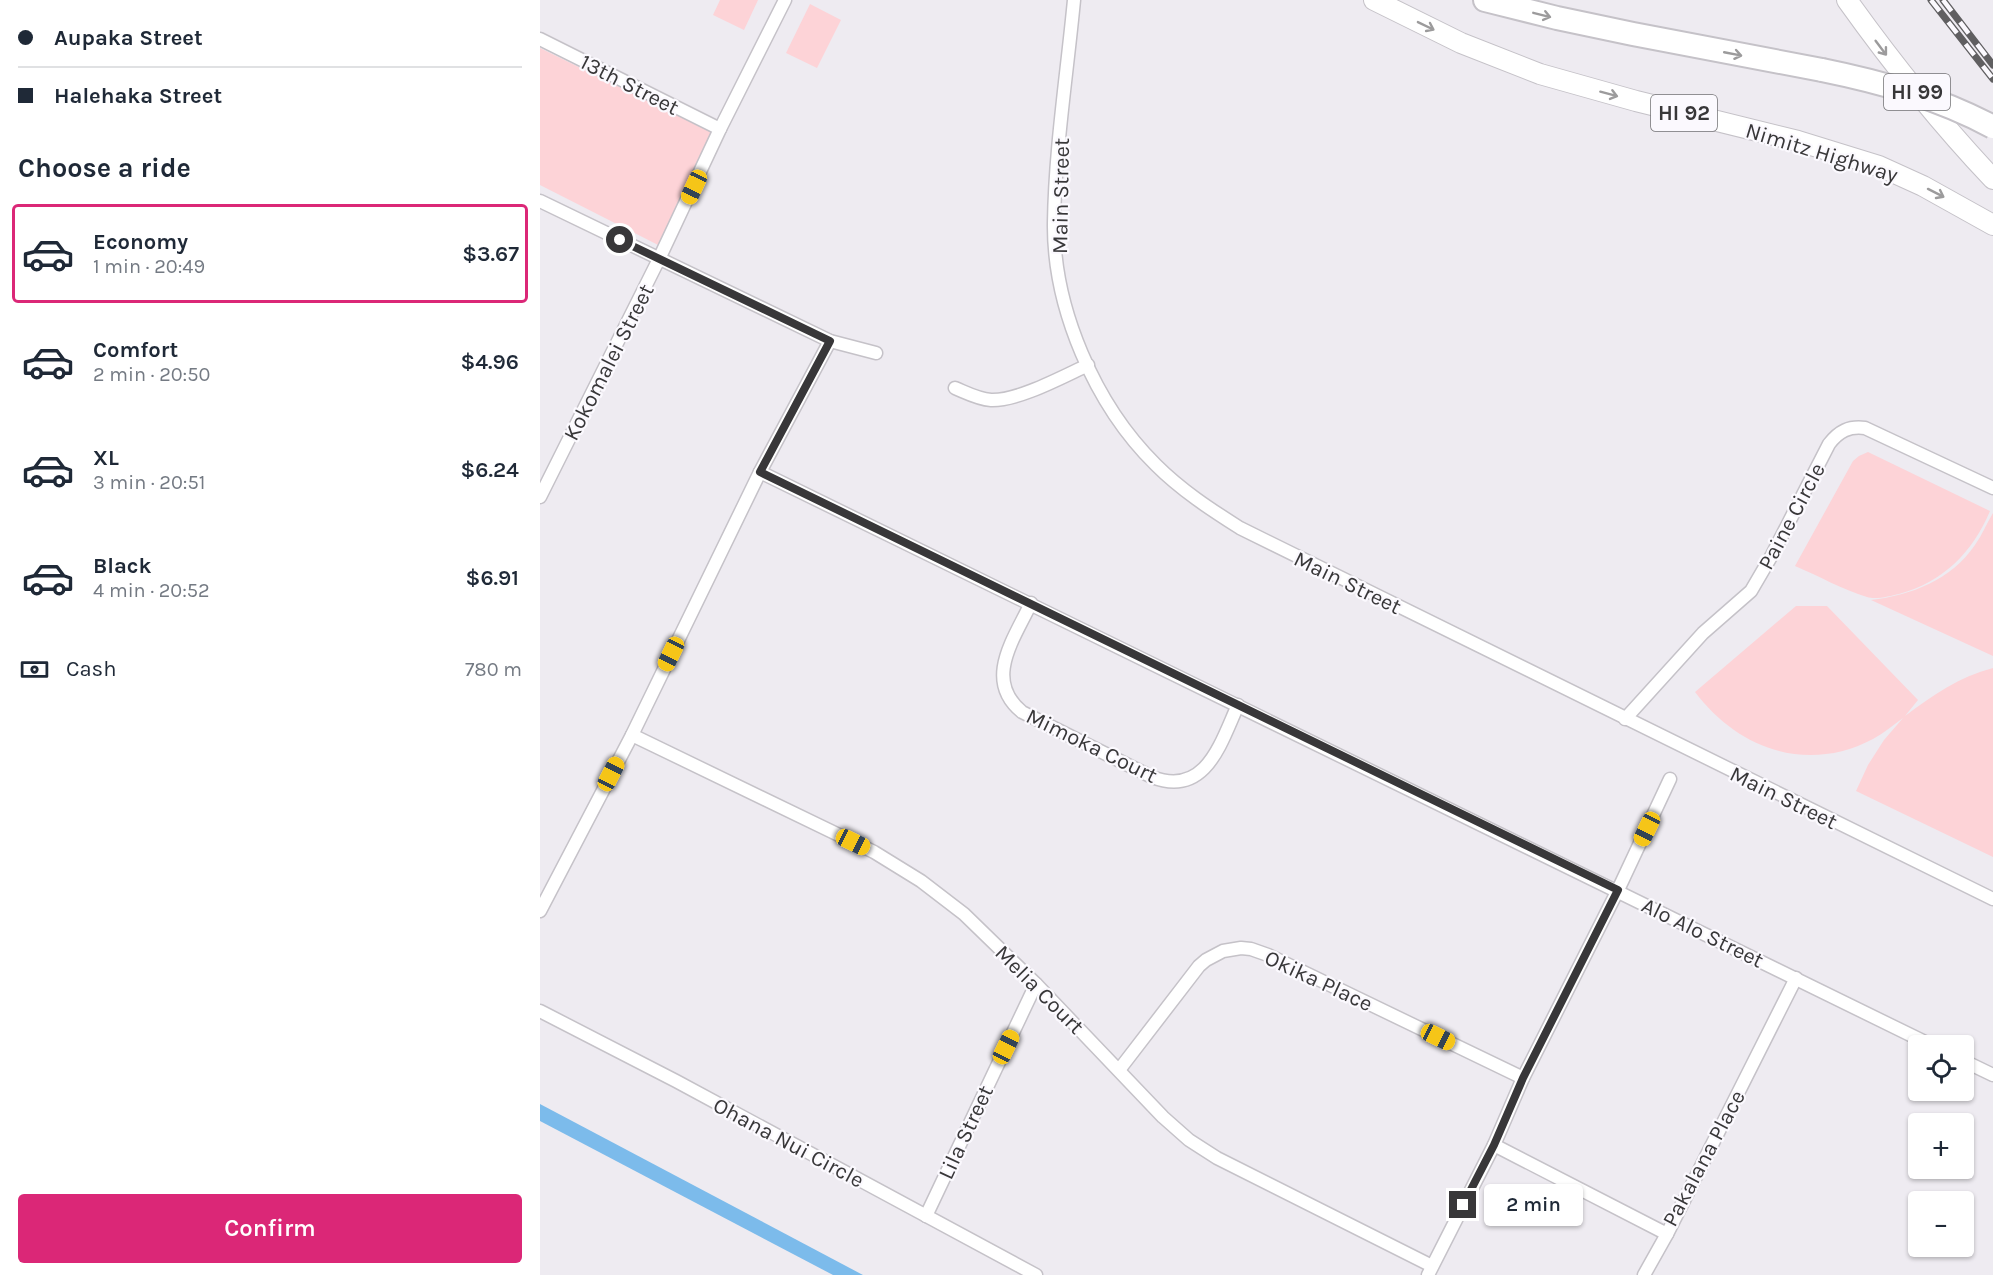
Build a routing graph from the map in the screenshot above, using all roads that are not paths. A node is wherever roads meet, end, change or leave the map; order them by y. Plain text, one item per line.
1 (785, 0) edge
2 (1074, 0) edge
3 (1374, 0) edge
4 (1485, 0) edge
5 (1847, 0) edge
6 (540, 39) edge
7 (1993, 127) edge
8 (720, 129) junction
9 (1993, 179) edge
10 (540, 201) edge
11 (1993, 225) edge
12 (659, 259) junction
13 (830, 341) junction
14 (876, 353) dead end
15 (1088, 365) junction
16 (956, 388) dead end
17 (760, 472) junction
18 (1993, 488) edge
19 (540, 497) edge
20 (1031, 603) junction
21 (1238, 705) junction
22 (1625, 719) junction
23 (632, 735) junction
24 (1670, 779) dead end
25 (1618, 890) junction
26 (1993, 899) edge
27 (540, 911) edge
28 (1796, 978) junction
29 (1036, 984) junction
30 (540, 1011) edge
31 (1911, 1035) edge
32 (1974, 1066) edge
33 (1119, 1070) junction
34 (1993, 1075) edge
35 (1523, 1078) junction
36 (1494, 1145) junction
37 (926, 1215) junction
38 (1667, 1234) junction
39 (1430, 1270) edge
40 (1036, 1275) edge
41 (1644, 1275) edge

1 - 8 street, Kokomalei Street
2 - 15 street, Main Street
3 -> 11 main road, Nimitz Highway / HI 92
4 -> 7 highway, bridge
5 -> 9 main road, HI 99
6 - 8 street, 13th Street
8 - 12 street, Kokomalei Street
10 - 12 street
12 - 13 street
12 - 19 street, Kokomalei Street
13 - 14 street
13 - 17 street
15 - 16 street
15 - 22 street, Main Street
17 - 20 street, Alo Alo Street
17 - 23 street
18 - 22 street, Paine Circle
20 - 21 street, Alo Alo Street
20 - 21 street, Mimoka Court
21 - 25 street, Alo Alo Street
22 - 26 street, Main Street
23 - 27 street
23 - 29 street, Melia Court
24 - 25 street
25 - 28 street, Alo Alo Street
25 - 35 street
28 - 31 street, Alo Alo Street
28 - 38 street, Pakalana Place
29 - 33 street, Melia Court
29 - 37 street, Lila Street
30 - 37 street, Ohana Nui Circle
32 - 34 street
33 - 35 street, Okika Place
33 - 39 street, Melia Court
35 - 36 street
36 - 38 street, Pakalana Place
36 - 39 street
37 - 40 street, Ohana Nui Circle
38 - 41 street

